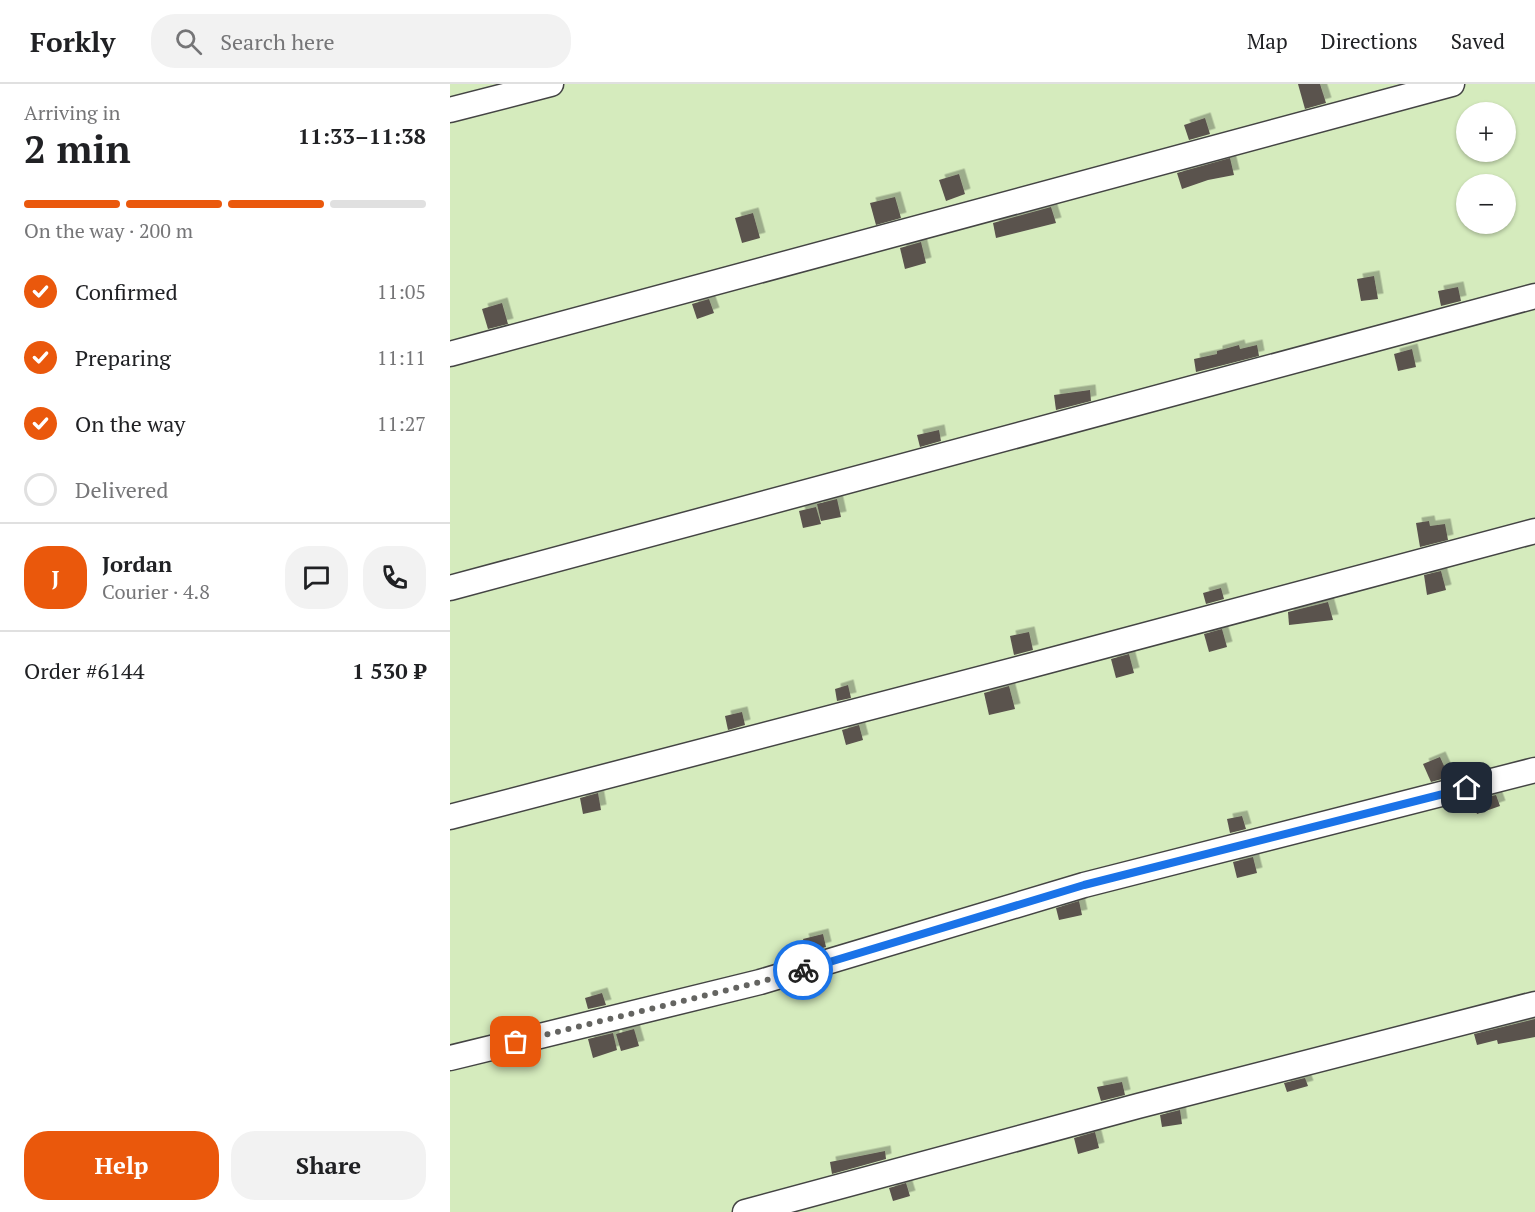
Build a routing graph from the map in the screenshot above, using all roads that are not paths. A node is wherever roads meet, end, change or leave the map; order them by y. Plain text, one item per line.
1 (551, 84) edge
2 (1452, 84) edge
3 (450, 110) edge
4 (1535, 297) edge
5 (450, 354) edge
6 (1535, 531) edge
7 (450, 588) edge
8 (1535, 770) edge
9 (450, 817) edge
10 (1535, 1004) edge
11 (450, 1058) edge
12 (745, 1212) edge

1 - 3 lane
2 - 5 lane
4 - 7 lane
6 - 9 lane
8 - 11 lane
10 - 12 lane

